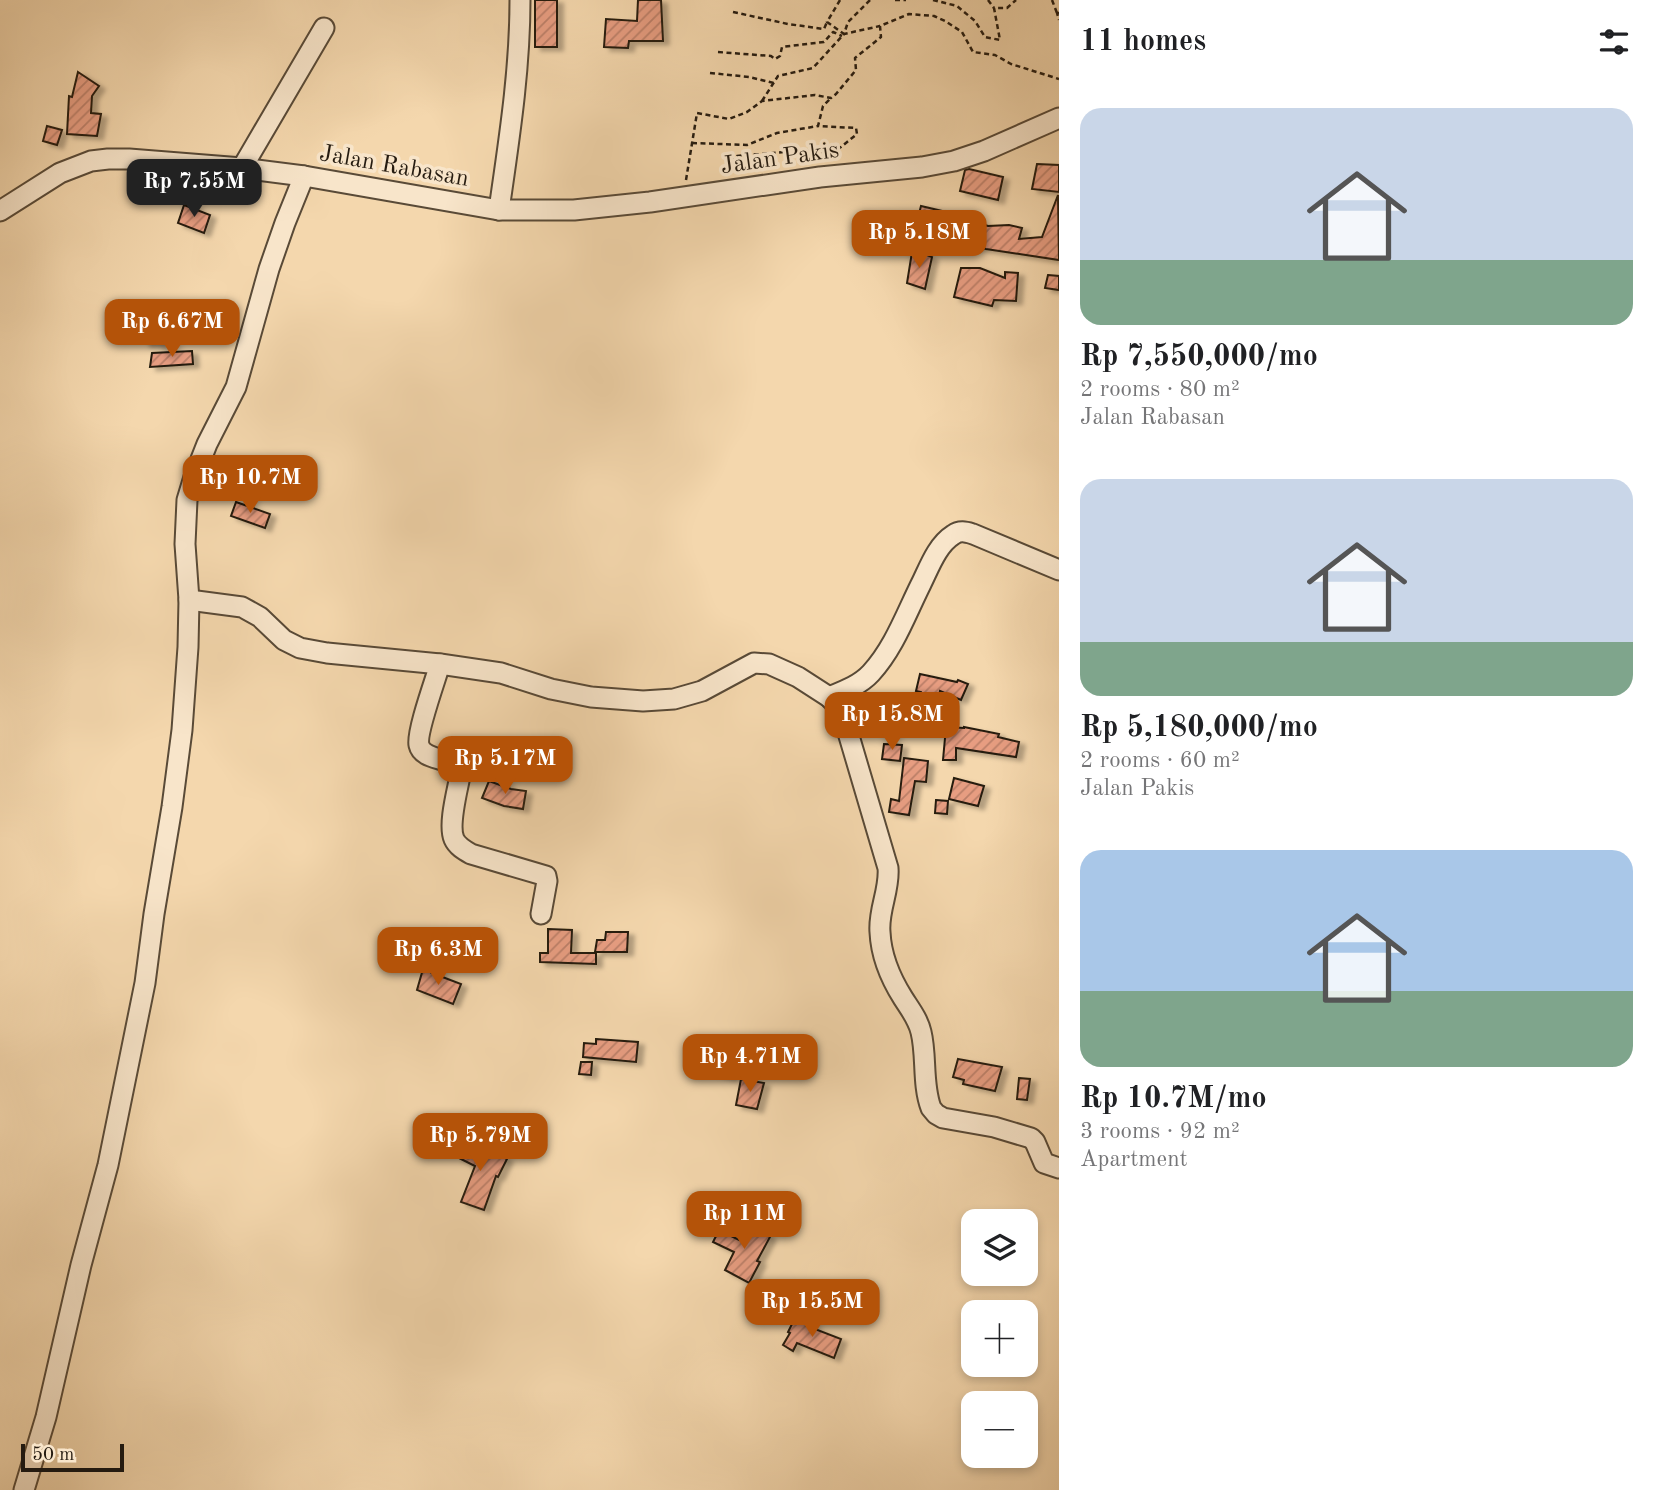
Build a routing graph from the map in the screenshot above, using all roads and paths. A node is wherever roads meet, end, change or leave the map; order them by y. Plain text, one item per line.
1 (520, 0) edge
2 (840, 0) edge
3 (870, 0) edge
4 (895, 0) edge
5 (906, 0) edge
6 (933, 0) edge
7 (988, 0) edge
8 (1016, 0) edge
9 (1052, 0) edge
10 (994, 8) junction
11 (733, 12) dead end
12 (1058, 13) edge
13 (1059, 20) edge
14 (827, 22) junction
15 (880, 26) junction
16 (324, 28) dead end
17 (843, 35) junction
18 (718, 52) dead end
19 (710, 73) dead end
20 (1059, 79) edge
21 (774, 83) junction
22 (831, 98) junction
23 (762, 101) junction
24 (1059, 118) edge
25 (818, 125) junction
26 (692, 143) junction
27 (242, 168) junction
28 (304, 176) junction
29 (735, 190) junction
30 (683, 197) junction
31 (499, 210) junction
32 (0, 211) edge
33 (1059, 570) edge
34 (189, 600) junction
35 (440, 664) junction
36 (829, 696) junction
37 (541, 914) dead end
38 (1059, 1168) edge
39 (24, 1490) edge

1 - 31 street, Jalan Rabasan
2 - 14 path
3 - 17 path
4 - 5 path
6 - 10 path
7 - 10 path
8 - 10 path
9 - 12 path
11 - 14 path
12 - 13 path
14 - 17 path
15 - 17 path
15 - 20 path
15 - 22 path
16 - 27 street
17 - 18 path
17 - 21 path
19 - 21 path
21 - 23 path
22 - 23 path
22 - 25 path
23 - 26 path
24 - 29 street, Jalan Pakis
25 - 26 path
25 - 29 path
26 - 30 path
27 - 28 street, Jalan Rabasan
27 - 32 street, Jalan Rabasan
28 - 31 street, Jalan Rabasan
28 - 34 street
29 - 30 street, Jalan Pakis
30 - 31 street, Jalan Pakis
33 - 36 street
34 - 35 street
34 - 39 street
35 - 36 street
35 - 37 street
36 - 38 street

